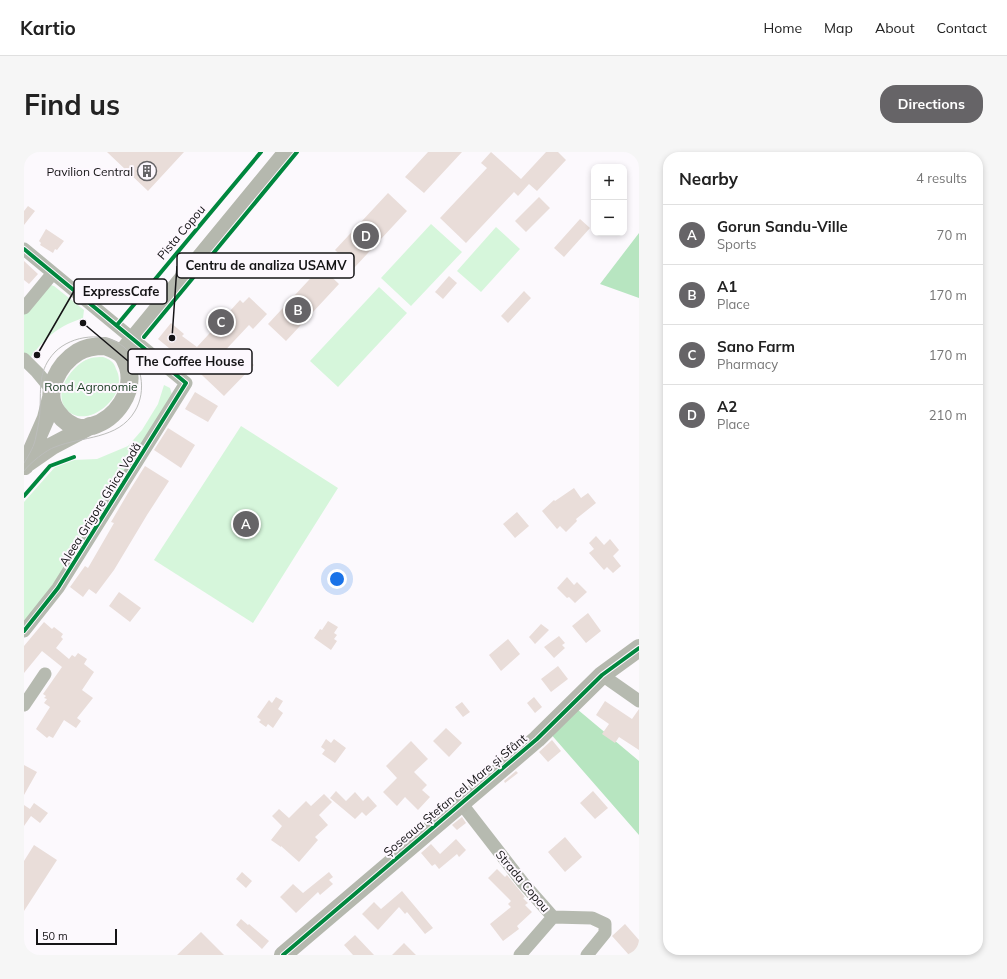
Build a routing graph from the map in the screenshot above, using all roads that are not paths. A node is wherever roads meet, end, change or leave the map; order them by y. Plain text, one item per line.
1 (287, 152) edge
2 (24, 249) edge
3 (53, 273) junction
4 (24, 308) edge
5 (132, 338) junction
6 (120, 354) junction
7 (24, 359) edge
8 (52, 394) junction
9 (90, 426) junction
10 (25, 466) edge
11 (24, 631) edge
12 (639, 648) edge
13 (45, 674) dead end
14 (602, 674) junction
15 (639, 701) edge
16 (24, 705) edge
17 (461, 803) junction
18 (553, 917) junction
19 (283, 955) edge
20 (520, 955) edge
21 (587, 955) edge

1 - 5 main road
2 - 3 street
3 - 4 street
3 - 5 street
5 - 6 main road
5 - 11 street, Aleea Grigore Ghica Vodă
6 - 8 main road
6 - 9 main road
7 - 8 street
8 - 9 main road
8 - 10 main road
9 - 10 main road
12 - 14 main road, Șoseaua Ștefan cel Mare și Sfânt
13 - 16 street
14 - 15 street
14 - 17 main road, Șoseaua Ștefan cel Mare și Sfânt
17 - 18 street, Strada Copou
17 - 19 main road, Șoseaua Ștefan cel Mare și Sfânt
18 - 20 street
18 - 21 street, Strada Copou

